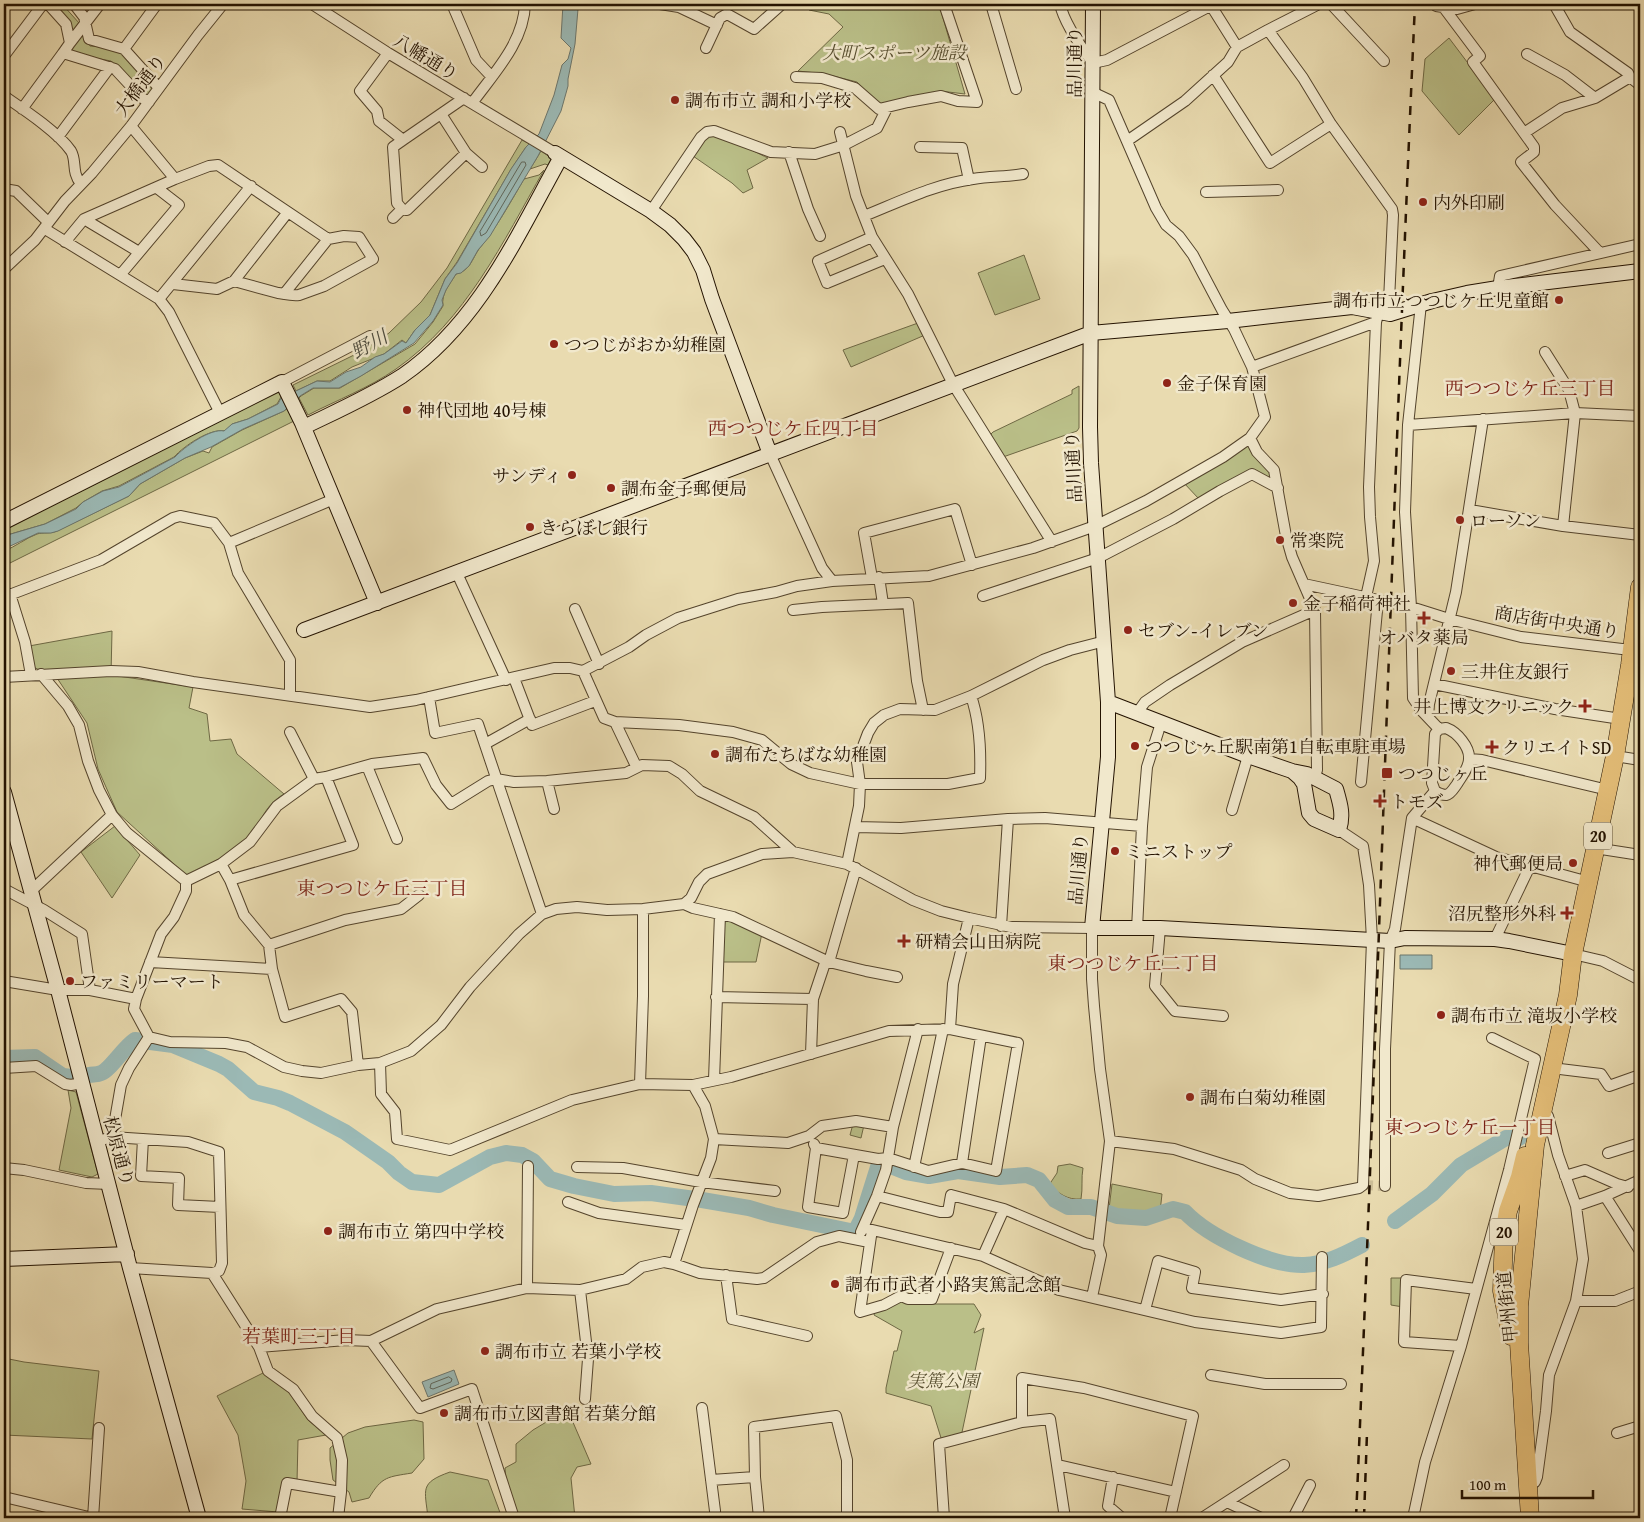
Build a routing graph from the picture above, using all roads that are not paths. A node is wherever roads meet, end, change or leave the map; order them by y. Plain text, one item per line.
1 (43, 4) edge
2 (48, 4) edge
3 (74, 4) edge
4 (100, 4) edge
5 (158, 4) edge
6 (223, 4) edge
7 (312, 4) edge
8 (452, 4) edge
9 (525, 4) edge
10 (660, 4) edge
11 (782, 4) edge
12 (945, 4) edge
13 (991, 4) edge
14 (1060, 4) edge
15 (1093, 4) edge
16 (1319, 4) edge
17 (1331, 4) edge
18 (1475, 4) edge
19 (1554, 4) edge
20 (680, 5) edge
21 (1210, 5) edge
22 (86, 22) junction
23 (717, 25) junction
24 (1268, 30) junction
25 (70, 43) junction
26 (1237, 47) junction
27 (706, 48) dead end
28 (124, 49) junction
29 (63, 53) junction
30 (388, 54) junction
31 (1527, 54) dead end
32 (4, 56) edge
33 (1384, 61) dead end
34 (1093, 62) junction
35 (110, 67) junction
36 (1212, 75) junction
37 (491, 76) junction
38 (1630, 77) junction
39 (796, 78) dead end
40 (1640, 84) edge
41 (159, 88) junction
42 (1016, 89) dead end
43 (1092, 92) junction
44 (4, 96) edge
45 (1596, 98) junction
46 (468, 100) junction
47 (149, 102) junction
48 (22, 108) junction
49 (887, 108) junction
50 (441, 114) junction
51 (1331, 124) junction
52 (131, 126) junction
53 (840, 132) dead end
54 (1524, 133) junction
55 (58, 137) junction
56 (403, 140) junction
57 (1127, 141) junction
58 (844, 145) junction
59 (920, 147) dead end
60 (789, 152) junction
61 (466, 153) junction
62 (558, 155) junction
63 (482, 167) dead end
64 (1023, 174) dead end
65 (175, 179) junction
66 (968, 180) junction
67 (81, 184) junction
68 (251, 186) junction
69 (157, 188) junction
70 (4, 189) edge
71 (1278, 190) dead end
72 (1206, 192) dead end
73 (402, 209) junction
74 (652, 211) junction
75 (288, 212) junction
76 (864, 216) junction
77 (84, 218) junction
78 (393, 218) dead end
79 (46, 225) junction
80 (820, 236) dead end
81 (872, 237) junction
82 (328, 239) junction
83 (65, 242) junction
84 (1640, 244) edge
85 (140, 252) junction
86 (1600, 253) junction
87 (885, 258) junction
88 (4, 269) edge
89 (1640, 271) edge
90 (121, 274) junction
91 (234, 281) junction
92 (173, 284) junction
93 (1498, 288) junction
94 (284, 294) junction
95 (159, 299) junction
96 (1421, 304) junction
97 (1380, 316) junction
98 (1228, 321) junction
99 (1091, 333) junction
100 (370, 336) dead end
101 (1545, 352) dead end
102 (1252, 367) junction
103 (282, 382) junction
104 (953, 384) junction
105 (220, 413) junction
106 (1575, 413) junction
107 (1640, 416) edge
108 (1483, 419) junction
109 (303, 425) junction
110 (1408, 425) junction
111 (1250, 438) junction
112 (770, 454) junction
113 (1278, 488) junction
114 (334, 499) junction
115 (1470, 510) junction
116 (4, 522) edge
117 (1096, 526) junction
118 (1563, 526) junction
119 (1640, 535) edge
120 (1052, 542) junction
121 (229, 543) junction
122 (1098, 558) junction
123 (972, 565) junction
124 (456, 571) junction
125 (876, 578) junction
126 (832, 581) junction
127 (1304, 584) junction
128 (1640, 587) edge
129 (7, 596) edge
130 (983, 596) dead end
131 (1366, 597) junction
132 (1378, 600) junction
133 (377, 602) junction
134 (882, 604) junction
135 (1411, 607) junction
136 (575, 609) dead end
137 (793, 610) dead end
138 (1315, 610) junction
139 (1449, 619) junction
140 (304, 630) dead end
141 (1105, 642) junction
142 (1636, 648) edge
143 (599, 664) junction
144 (583, 671) junction
145 (36, 674) junction
146 (4, 677) edge
147 (510, 679) junction
148 (1434, 684) junction
149 (290, 695) junction
150 (970, 696) junction
151 (429, 697) junction
152 (595, 701) junction
153 (1108, 702) junction
154 (923, 710) junction
155 (1137, 714) junction
156 (1428, 717) junction
157 (530, 719) junction
158 (1621, 719) junction
159 (615, 722) junction
160 (1161, 723) junction
161 (1439, 729) junction
162 (290, 732) dead end
163 (486, 744) junction
164 (1248, 756) junction
165 (1615, 756) junction
166 (1469, 758) junction
167 (1640, 760) edge
168 (367, 766) junction
169 (636, 766) junction
170 (1292, 771) junction
171 (326, 777) junction
172 (1315, 777) junction
173 (314, 779) junction
174 (496, 779) junction
175 (547, 781) junction
176 (1361, 782) dead end
177 (860, 784) junction
178 (1608, 790) junction
179 (1434, 791) junction
180 (4, 792) edge
181 (554, 809) dead end
182 (1232, 810) dead end
183 (112, 814) junction
184 (1412, 818) junction
185 (1008, 819) junction
186 (1101, 822) junction
187 (1142, 826) junction
188 (855, 827) junction
189 (1339, 830) junction
190 (397, 839) dead end
191 (1595, 848) junction
192 (793, 852) junction
193 (1640, 855) edge
194 (221, 864) junction
195 (852, 866) junction
196 (1530, 866) junction
197 (230, 880) junction
198 (186, 882) junction
199 (1589, 882) junction
200 (4, 889) edge
201 (31, 891) junction
202 (419, 896) dead end
203 (684, 904) junction
204 (35, 905) junction
205 (642, 909) junction
206 (542, 914) junction
207 (720, 914) junction
208 (969, 918) junction
209 (1000, 926) junction
210 (1092, 928) junction
211 (1160, 928) junction
212 (1137, 929) junction
213 (1495, 939) junction
214 (1372, 940) junction
215 (1390, 941) junction
216 (268, 945) junction
217 (1573, 954) junction
218 (828, 961) junction
219 (150, 962) junction
220 (272, 969) junction
221 (1638, 975) edge
222 (897, 976) dead end
223 (4, 981) edge
224 (58, 990) junction
225 (90, 990) junction
226 (716, 996) junction
227 (136, 999) junction
228 (813, 999) junction
229 (1222, 1016) dead end
230 (918, 1029) junction
231 (946, 1029) junction
232 (981, 1036) junction
233 (149, 1037) junction
234 (1492, 1038) dead end
235 (811, 1054) junction
236 (380, 1064) junction
237 (358, 1065) junction
238 (4, 1068) edge
239 (1560, 1070) dead end
240 (1640, 1076) edge
241 (714, 1080) junction
242 (82, 1083) junction
243 (640, 1084) junction
244 (693, 1085) junction
245 (1533, 1090) junction
246 (1542, 1114) junction
247 (893, 1127) junction
248 (809, 1136) junction
249 (112, 1137) junction
250 (143, 1139) junction
251 (714, 1139) junction
252 (98, 1141) junction
253 (1110, 1141) junction
254 (1640, 1143) edge
255 (816, 1148) junction
256 (1608, 1153) dead end
257 (854, 1155) junction
258 (888, 1159) junction
259 (962, 1163) junction
260 (528, 1166) dead end
261 (577, 1166) dead end
262 (914, 1167) junction
263 (4, 1168) edge
264 (1565, 1176) junction
265 (1640, 1180) edge
266 (109, 1184) junction
267 (1385, 1186) dead end
268 (699, 1187) junction
269 (1628, 1187) junction
270 (775, 1192) dead end
271 (877, 1196) junction
272 (1605, 1196) junction
273 (568, 1202) dead end
274 (1576, 1206) junction
275 (220, 1207) junction
276 (1004, 1209) junction
277 (686, 1225) junction
278 (868, 1229) junction
279 (856, 1239) junction
280 (869, 1242) junction
281 (1098, 1246) junction
282 (951, 1248) junction
283 (1640, 1250) edge
284 (127, 1254) junction
285 (982, 1256) junction
286 (1322, 1257) dead end
287 (4, 1259) edge
288 (674, 1264) junction
289 (130, 1268) junction
290 (212, 1273) junction
291 (726, 1275) junction
292 (527, 1288) junction
293 (1476, 1289) junction
294 (580, 1290) junction
295 (1638, 1292) dead end
296 (1323, 1294) junction
297 (1092, 1297) junction
298 (1576, 1301) junction
299 (1145, 1310) junction
300 (808, 1336) dead end
301 (371, 1340) junction
302 (1461, 1346) junction
303 (259, 1347) junction
304 (1211, 1376) dead end
305 (1341, 1384) dead end
306 (585, 1399) dead end
307 (702, 1408) dead end
308 (1022, 1422) junction
309 (1640, 1426) edge
310 (99, 1428) dead end
311 (1617, 1433) dead end
312 (1058, 1465) junction
313 (1284, 1465) dead end
314 (755, 1477) junction
315 (1113, 1477) junction
316 (711, 1480) junction
317 (1529, 1483) junction
318 (1310, 1485) dead end
319 (341, 1492) junction
320 (1176, 1492) junction
321 (4, 1497) edge
322 (1227, 1502) junction
323 (715, 1511) dead end
324 (93, 1518) edge
325 (199, 1518) edge
326 (280, 1518) edge
327 (338, 1518) edge
328 (514, 1518) edge
329 (759, 1518) edge
330 (847, 1518) edge
331 (944, 1518) edge
332 (1065, 1518) edge
333 (1122, 1518) edge
334 (1170, 1518) edge
335 (1202, 1518) edge
336 (1261, 1518) edge
337 (1293, 1518) edge
338 (1413, 1518) edge
339 (1522, 1518) edge
340 (1530, 1518) edge

1 - 32 street
2 - 25 street
3 - 22 street
4 - 22 street
5 - 28 street
6 - 41 street, 大橋通り
7 - 30 street, 八幡通り
8 - 37 street
9 - 37 street
10 - 20 street
11 - 23 street
12 - 49 street
13 - 42 street
14 - 34 street
15 - 34 street, 品川通り
16 - 24 street
17 - 33 street
18 - 54 street
19 - 38 street
20 - 23 street
21 - 26 street
21 - 34 street
22 - 25 street
22 - 28 street
23 - 27 street
24 - 26 street
24 - 51 street
25 - 29 street
26 - 36 street
28 - 41 street
29 - 35 street
29 - 48 street
30 - 46 street, 八幡通り
30 - 56 street
31 - 45 street
34 - 43 street, 品川通り
35 - 47 street
35 - 55 street
36 - 51 street
36 - 57 street
37 - 46 street
38 - 40 street
38 - 45 street
39 - 49 street
41 - 47 street, 大橋通り
43 - 57 street
43 - 99 street, 品川通り
44 - 48 street
45 - 54 street
46 - 50 street
46 - 62 street, 八幡通り
47 - 52 street, 大橋通り
48 - 55 street
49 - 58 street
50 - 56 street
50 - 61 street
51 - 97 street
52 - 65 street
52 - 67 street, 大橋通り
53 - 58 street
54 - 86 street
55 - 67 street
56 - 73 street
57 - 98 street
58 - 60 street
58 - 76 street
59 - 66 street
60 - 74 street
60 - 80 street
61 - 63 street
61 - 73 street
62 - 74 street
62 - 109 street
64 - 66 street
65 - 68 street
65 - 69 street
66 - 76 street
67 - 79 street, 大橋通り
68 - 75 street
68 - 92 street
69 - 77 street
69 - 85 street
70 - 79 street
71 - 72 street
73 - 78 street
74 - 112 street
75 - 82 street
75 - 91 street
76 - 81 street
77 - 83 street
77 - 85 street
79 - 83 street
79 - 88 street, 大橋通り
81 - 87 street
81 - 87 street
82 - 94 street
82 - 94 street
83 - 90 street
84 - 86 street
85 - 90 street
86 - 93 street
87 - 104 street
89 - 93 street
90 - 95 street
91 - 92 street
91 - 94 street
92 - 95 street
93 - 96 street
95 - 105 street
96 - 97 street
96 - 110 street
97 - 98 street
97 - 102 street
97 - 131 street
98 - 99 street
98 - 102 street
99 - 104 street
99 - 117 street, 品川通り
100 - 103 street
101 - 106 street
102 - 111 street
103 - 105 street
103 - 109 street
104 - 112 street
104 - 120 street
105 - 116 street
106 - 107 street
106 - 108 street
106 - 118 street
108 - 110 street
108 - 115 street
109 - 114 street
110 - 135 street
111 - 113 street
111 - 117 street
112 - 124 street
112 - 126 street
113 - 122 street
113 - 127 street
114 - 121 street
114 - 133 street
115 - 118 street
115 - 139 street
117 - 120 street
117 - 122 street, 品川通り
118 - 119 street
120 - 123 street
121 - 129 street
121 - 149 street
122 - 130 street
122 - 141 street, 品川通り
123 - 125 street
123 - 125 street
124 - 133 street
124 - 147 street
125 - 126 street
125 - 134 street
126 - 143 street
127 - 131 street, 商店街中央通り
127 - 138 street
128 - 142 highway, 甲州街道 / 20
129 - 145 street
131 - 132 street, 商店街中央通り
132 - 135 street, 商店街中央通り
132 - 176 street
133 - 140 street
134 - 137 street
134 - 154 street
135 - 139 street, 商店街中央通り
135 - 156 street
136 - 143 street
138 - 155 street
138 - 172 street
139 - 142 street, 商店街中央通り
139 - 148 street
141 - 150 street
141 - 153 street, 品川通り
142 - 158 highway, 甲州街道 / 20
143 - 144 street
144 - 147 street
144 - 152 street
145 - 146 street
145 - 149 street
145 - 183 street
147 - 151 street
147 - 157 street
148 - 156 street
148 - 158 street
149 - 151 street
150 - 154 street
150 - 177 street
151 - 163 street
152 - 157 street
152 - 159 street
153 - 155 street
153 - 186 street, 品川通り
154 - 177 street
155 - 160 street
156 - 161 street
157 - 163 street
158 - 165 highway, 甲州街道 / 20
159 - 169 street
159 - 177 street
160 - 164 street
160 - 187 street
161 - 166 street
161 - 179 street
162 - 173 street
163 - 174 street
164 - 170 street
164 - 182 street
165 - 167 street
165 - 178 highway, 甲州街道 / 20
166 - 178 street
166 - 179 street
168 - 171 street
168 - 174 street
168 - 190 street
169 - 175 street
169 - 192 street
170 - 172 street
170 - 189 street
171 - 173 street
171 - 197 street
172 - 189 street
173 - 194 street
174 - 175 street
174 - 206 street
175 - 181 street
177 - 188 street
178 - 191 highway, 甲州街道 / 20
179 - 184 street
180 - 201 street, 松原通り
183 - 198 street
183 - 201 street
184 - 196 street
184 - 215 street
185 - 186 street
185 - 188 street
185 - 209 street
186 - 187 street
186 - 210 street, 品川通り
187 - 212 street
188 - 195 street
189 - 214 street
191 - 193 street
191 - 199 highway, 甲州街道 / 20
192 - 195 street
192 - 203 street
194 - 197 street
194 - 198 street
195 - 208 street
195 - 218 street
196 - 199 street
196 - 213 street
197 - 216 street
198 - 219 street
199 - 217 highway, 甲州街道 / 20
200 - 204 street
201 - 204 street, 松原通り
202 - 216 street
203 - 205 street
203 - 207 street
204 - 224 street, 松原通り
204 - 225 street
205 - 206 street
205 - 243 street
206 - 236 street
207 - 218 street
207 - 226 street
208 - 209 street
208 - 231 street
209 - 210 street
210 - 212 street
210 - 253 street
211 - 212 street
211 - 214 street
211 - 229 street
213 - 215 street
213 - 217 street
214 - 215 street
214 - 253 street
215 - 267 street
216 - 220 street
217 - 221 street
217 - 245 highway, 甲州街道 / 20
217 - 246 highway, 甲州街道 / 20
218 - 222 street
218 - 228 street
219 - 220 street
219 - 227 street
220 - 237 street
223 - 224 street
224 - 225 street
224 - 242 street, 松原通り
225 - 227 street
226 - 228 street
226 - 241 street
227 - 233 street
228 - 235 street
230 - 231 street
230 - 235 street
230 - 247 street
231 - 232 street
231 - 262 street
232 - 259 street
232 - 259 street
233 - 237 street
233 - 249 street
234 - 245 street
235 - 241 street
236 - 237 street
236 - 243 street
238 - 242 street
239 - 240 street
241 - 244 street
242 - 252 street, 松原通り
243 - 244 street
244 - 251 street
245 - 293 street
245 - 339 highway, 甲州街道 / 20
246 - 264 street
246 - 317 highway, 甲州街道 / 20
247 - 248 street
247 - 258 street
248 - 251 street
248 - 255 street
249 - 250 street
249 - 252 street
250 - 275 street
250 - 275 street
251 - 268 street
252 - 266 street, 松原通り
253 - 281 street
254 - 256 street
255 - 257 street
255 - 257 street
257 - 258 street
258 - 262 street
258 - 271 street
259 - 262 street
260 - 292 street
261 - 268 street
263 - 266 street
264 - 269 street
264 - 274 street
265 - 269 street
266 - 284 street, 松原通り
268 - 270 street
268 - 277 street
269 - 272 street
271 - 276 street
271 - 278 street
272 - 274 street
272 - 283 street
273 - 277 street
274 - 298 street
275 - 290 street
276 - 281 street
276 - 285 street
277 - 288 street
278 - 279 street
278 - 280 street
278 - 282 street
279 - 280 street
279 - 291 street
280 - 282 street
281 - 297 street
282 - 285 street
284 - 287 street
284 - 289 street, 松原通り
285 - 297 street
286 - 296 street
288 - 291 street
288 - 294 street
289 - 290 street
289 - 325 street, 松原通り
290 - 303 street
291 - 300 street
292 - 294 street
292 - 301 street
293 - 302 street
293 - 302 street
294 - 306 street
295 - 298 street
296 - 299 street
296 - 299 street
297 - 299 street
298 - 317 street
301 - 303 street
301 - 328 street
302 - 338 street
303 - 319 street
304 - 305 street
307 - 316 street
308 - 312 street
308 - 320 street
308 - 331 street
309 - 311 street
310 - 324 street
312 - 315 street
312 - 332 street
313 - 322 street
314 - 316 street
314 - 329 street
314 - 330 street
315 - 320 street
315 - 333 street
316 - 323 street
317 - 340 highway, 甲州街道 / 20
318 - 337 street
319 - 326 street
319 - 327 street
320 - 334 street
321 - 324 street
322 - 335 street
322 - 336 street

